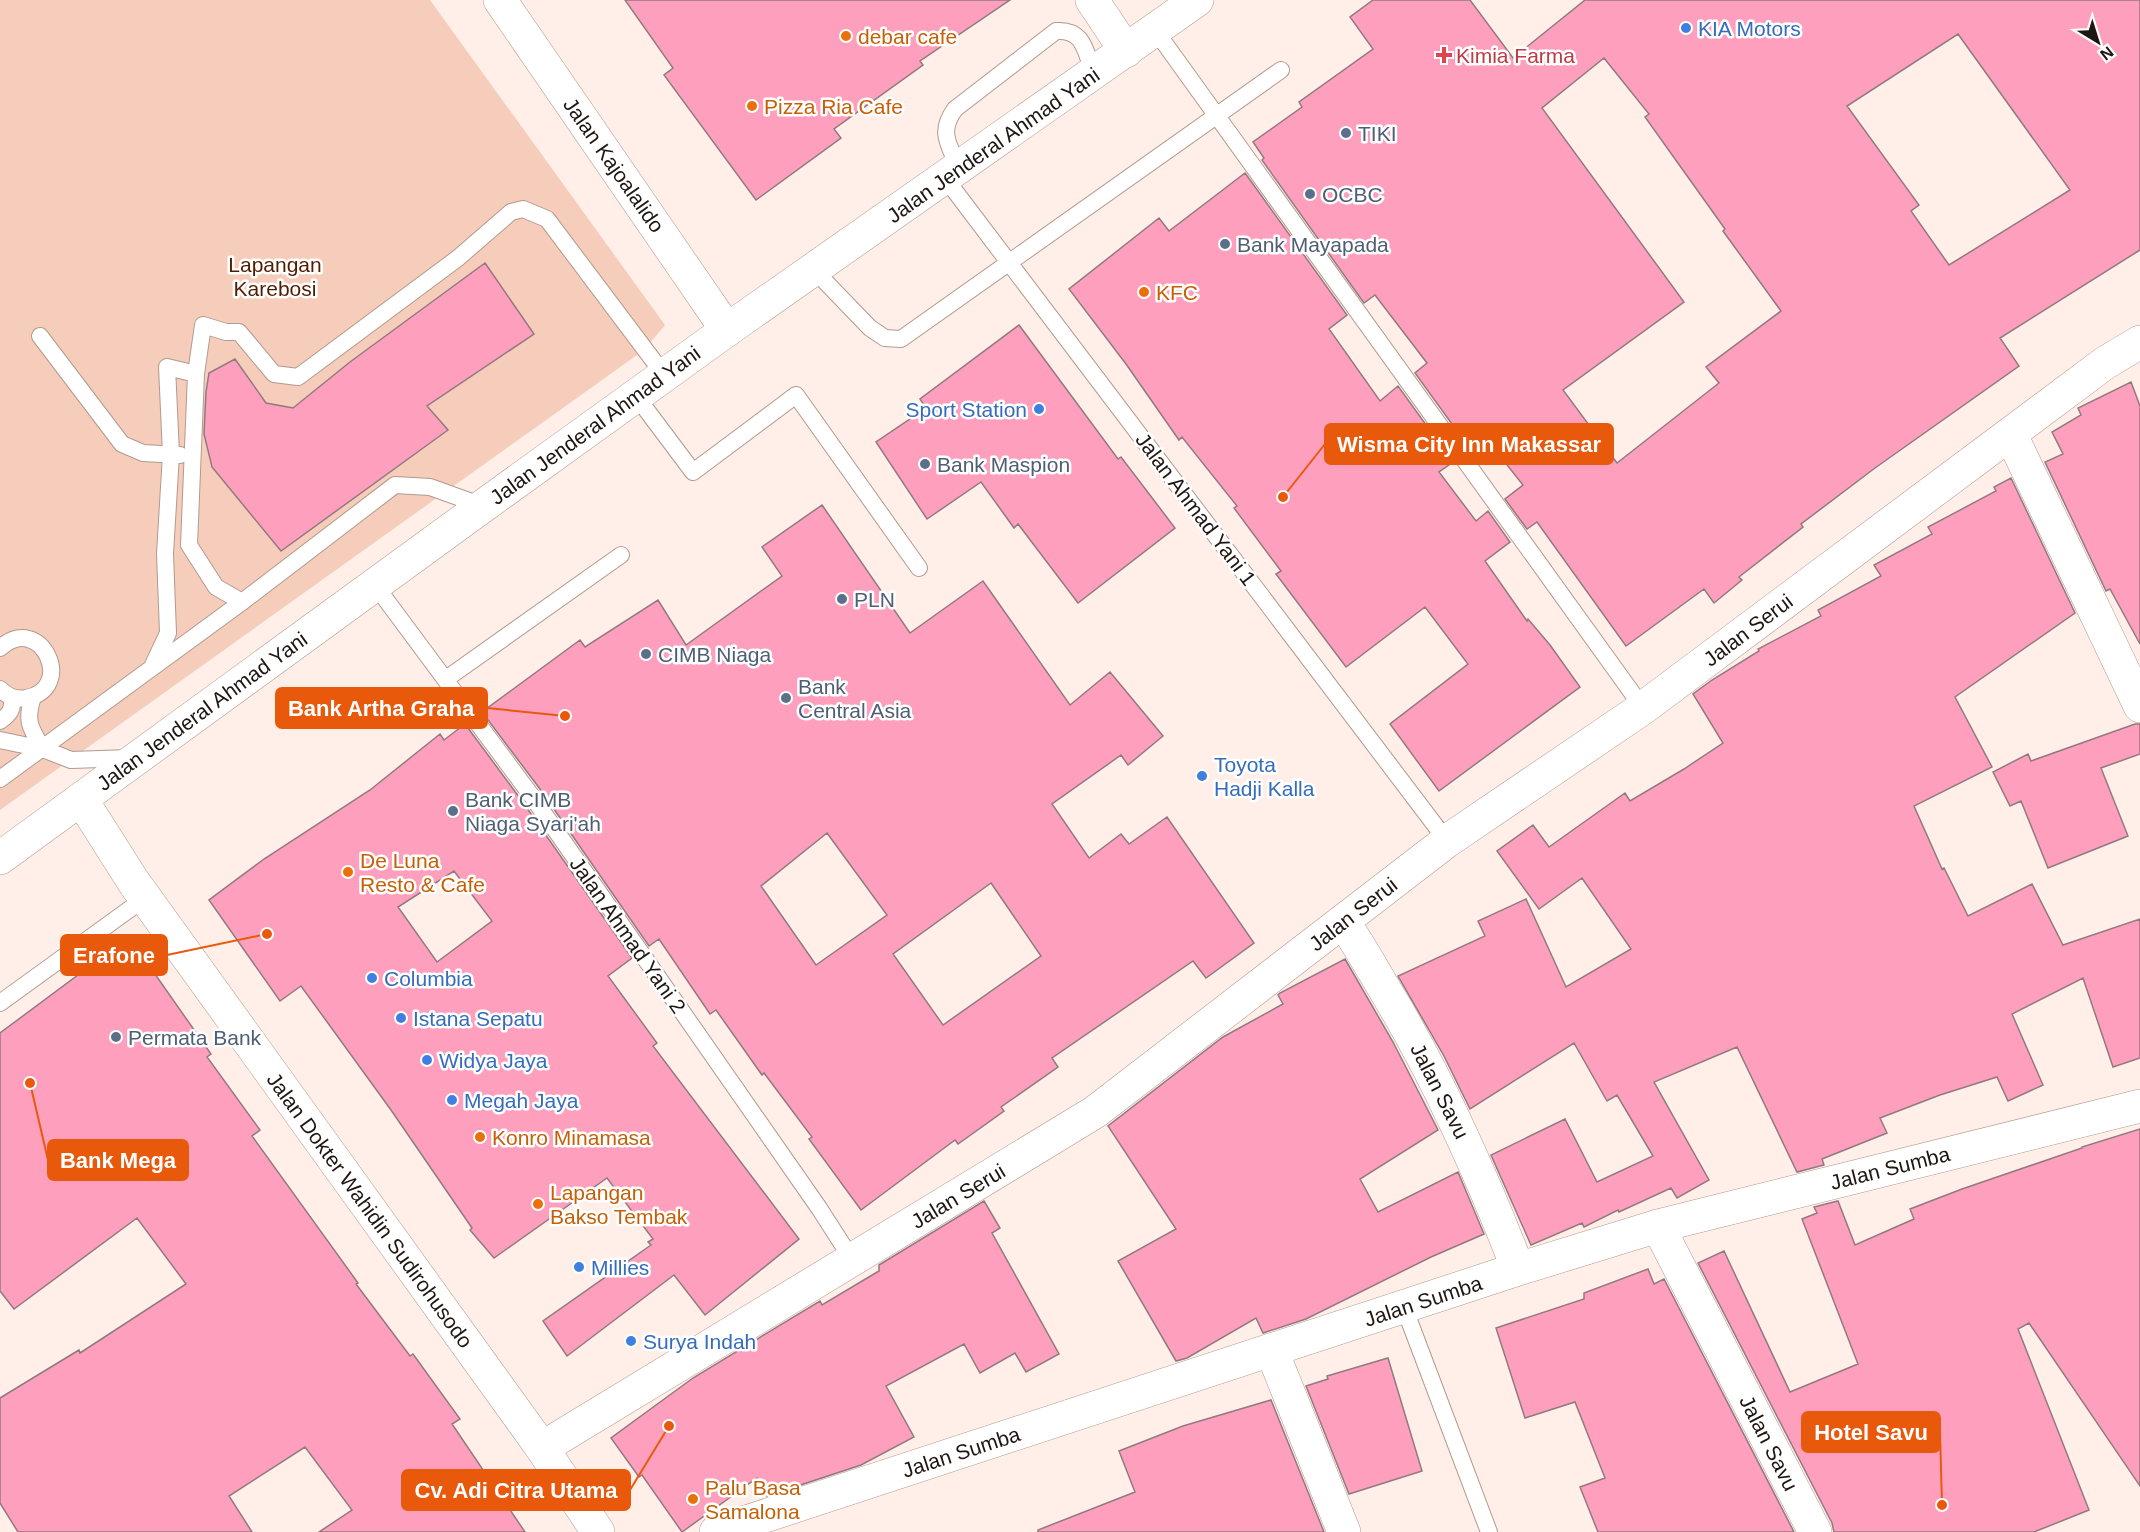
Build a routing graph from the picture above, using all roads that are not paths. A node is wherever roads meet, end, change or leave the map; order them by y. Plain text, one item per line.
1 (500, 0) edge
2 (1092, 0) edge
3 (1197, 0) edge
4 (1155, 30) junction
5 (1126, 51) junction
6 (1281, 70) dead end
7 (1094, 74) junction
8 (1216, 114) junction
9 (952, 173) junction
10 (1008, 262) junction
11 (814, 270) junction
12 (727, 330) junction
13 (40, 336) dead end
14 (2140, 342) edge
15 (196, 374) junction
16 (665, 376) junction
17 (636, 396) junction
18 (2011, 435) junction
19 (171, 454) junction
20 (193, 456) junction
21 (483, 506) junction
22 (621, 555) dead end
23 (919, 568) dead end
24 (375, 585) junction
25 (242, 602) junction
26 (0, 648) edge
27 (151, 669) junction
28 (446, 679) junction
29 (6, 693) edge
30 (33, 697) junction
31 (2140, 706) edge
32 (1643, 708) junction
33 (0, 721) edge
34 (0, 740) edge
35 (43, 749) junction
36 (139, 758) junction
37 (0, 779) edge
38 (81, 799) junction
39 (1447, 841) junction
40 (0, 858) edge
41 (145, 898) junction
42 (1343, 922) junction
43 (0, 1003) edge
44 (2140, 1106) edge
45 (1658, 1226) junction
46 (853, 1261) junction
47 (1518, 1269) junction
48 (1404, 1307) junction
49 (1272, 1351) junction
50 (542, 1448) junction
51 (598, 1532) edge
52 (716, 1532) edge
53 (1344, 1532) edge
54 (1490, 1532) edge
55 (1815, 1532) edge

1 - 12 main road, Jalan Kajoalalido
2 - 5 main road
3 - 4 main road, Jalan Jenderal Ahmad Yani
4 - 5 main road, Jalan Jenderal Ahmad Yani
4 - 8 lane
5 - 7 main road, Jalan Jenderal Ahmad Yani
6 - 8 lane
7 - 9 main road, Jalan Jenderal Ahmad Yani
7 - 9 lane, Jalan Ahmad Yani 1
8 - 10 lane
8 - 32 lane
9 - 10 lane, Jalan Ahmad Yani 1
9 - 11 main road, Jalan Jenderal Ahmad Yani
10 - 11 lane
10 - 39 lane, Jalan Ahmad Yani 1
11 - 12 main road, Jalan Jenderal Ahmad Yani
12 - 16 main road, Jalan Jenderal Ahmad Yani
13 - 19 lane
14 - 18 main road, Jalan Serui
15 - 16 lane
15 - 19 lane
15 - 20 lane
16 - 17 main road, Jalan Jenderal Ahmad Yani
17 - 21 main road, Jalan Jenderal Ahmad Yani
17 - 23 lane
18 - 31 main road
18 - 32 main road, Jalan Serui
19 - 20 lane
19 - 27 lane
20 - 25 lane
21 - 24 main road, Jalan Jenderal Ahmad Yani
21 - 25 lane
22 - 28 lane
24 - 28 lane, Jalan Ahmad Yani 2
24 - 36 main road, Jalan Jenderal Ahmad Yani
25 - 27 lane
26 - 30 lane
27 - 35 lane
28 - 46 lane, Jalan Ahmad Yani 2
29 - 30 lane
29 - 33 lane
30 - 35 lane
32 - 39 main road, Jalan Serui
34 - 35 lane
35 - 36 lane
35 - 37 lane
36 - 38 main road, Jalan Jenderal Ahmad Yani
38 - 40 main road, Jalan Jenderal Ahmad Yani
38 - 41 main road, Jalan Dokter Wahidin Sudirohusodo
39 - 42 main road, Jalan Serui
41 - 43 lane
41 - 50 main road, Jalan Dokter Wahidin Sudirohusodo
42 - 46 main road, Jalan Serui
42 - 47 main road, Jalan Savu
44 - 45 main road, Jalan Sumba
45 - 47 main road, Jalan Sumba
45 - 55 main road, Jalan Savu
46 - 50 main road, Jalan Serui
47 - 48 main road, Jalan Sumba
48 - 49 main road, Jalan Sumba
48 - 54 lane
49 - 52 main road, Jalan Sumba
49 - 53 main road
50 - 51 main road, Jalan Dokter Wahidin Sudirohusodo

